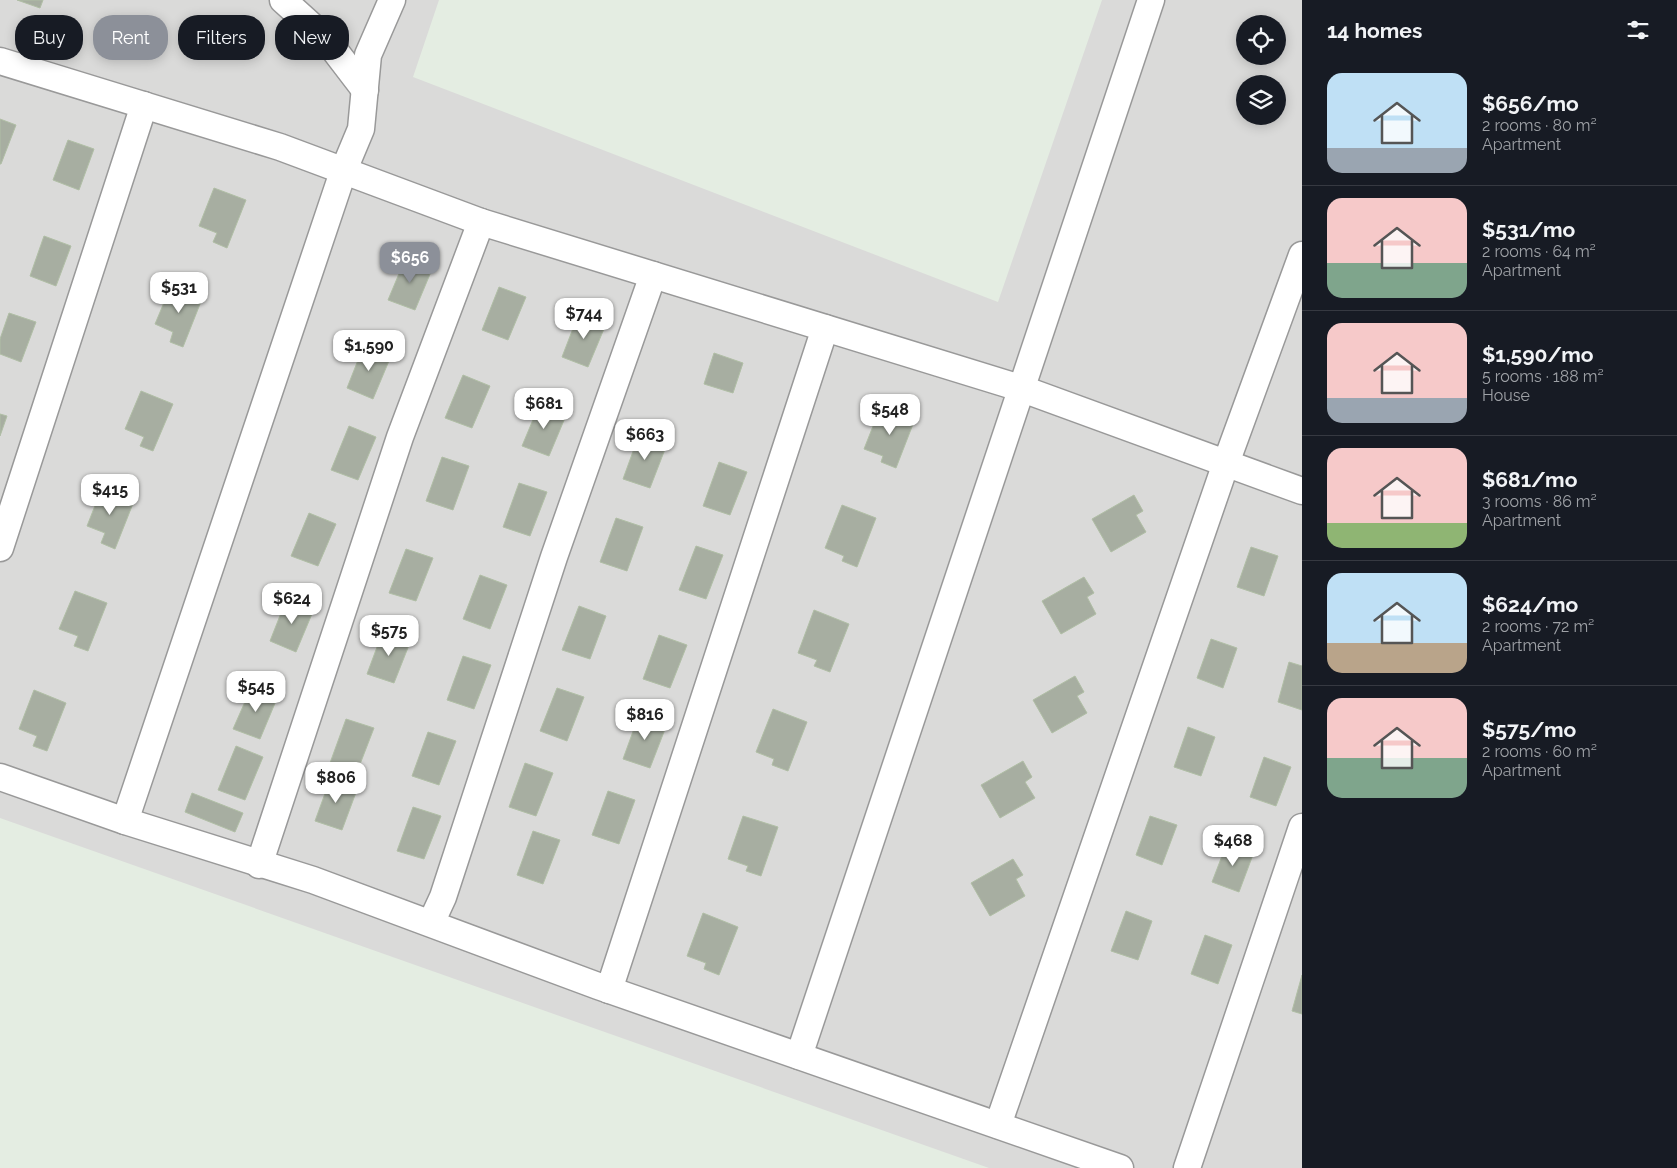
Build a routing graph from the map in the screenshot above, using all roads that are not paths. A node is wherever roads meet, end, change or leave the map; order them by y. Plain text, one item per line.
1 (283, 0) edge
2 (392, 0) edge
3 (1151, 0) edge
4 (0, 61) edge
5 (364, 90) junction
6 (144, 105) junction
7 (343, 172) junction
8 (481, 222) junction
9 (1302, 255) edge
10 (653, 275) junction
11 (825, 328) junction
12 (1020, 388) junction
13 (1226, 463) junction
14 (1302, 491) edge
15 (0, 548) edge
16 (0, 777) edge
17 (125, 821) junction
18 (1302, 827) edge
19 (260, 865) junction
20 (431, 923) junction
21 (610, 990) junction
22 (798, 1056) junction
23 (998, 1126) junction
24 (1120, 1168) edge
25 (1187, 1168) edge

1 - 5 street
2 - 5 street
3 - 12 street
4 - 6 street
5 - 7 street
6 - 7 street
6 - 15 street
7 - 8 street
7 - 17 street
8 - 10 street
8 - 19 street
9 - 13 street
10 - 11 street
10 - 20 street
11 - 12 street
11 - 21 street
12 - 13 street
12 - 22 street
13 - 14 street
13 - 23 street
16 - 17 street
17 - 19 street
18 - 25 street
19 - 20 street
20 - 21 street
21 - 22 street
22 - 23 street
23 - 24 street

